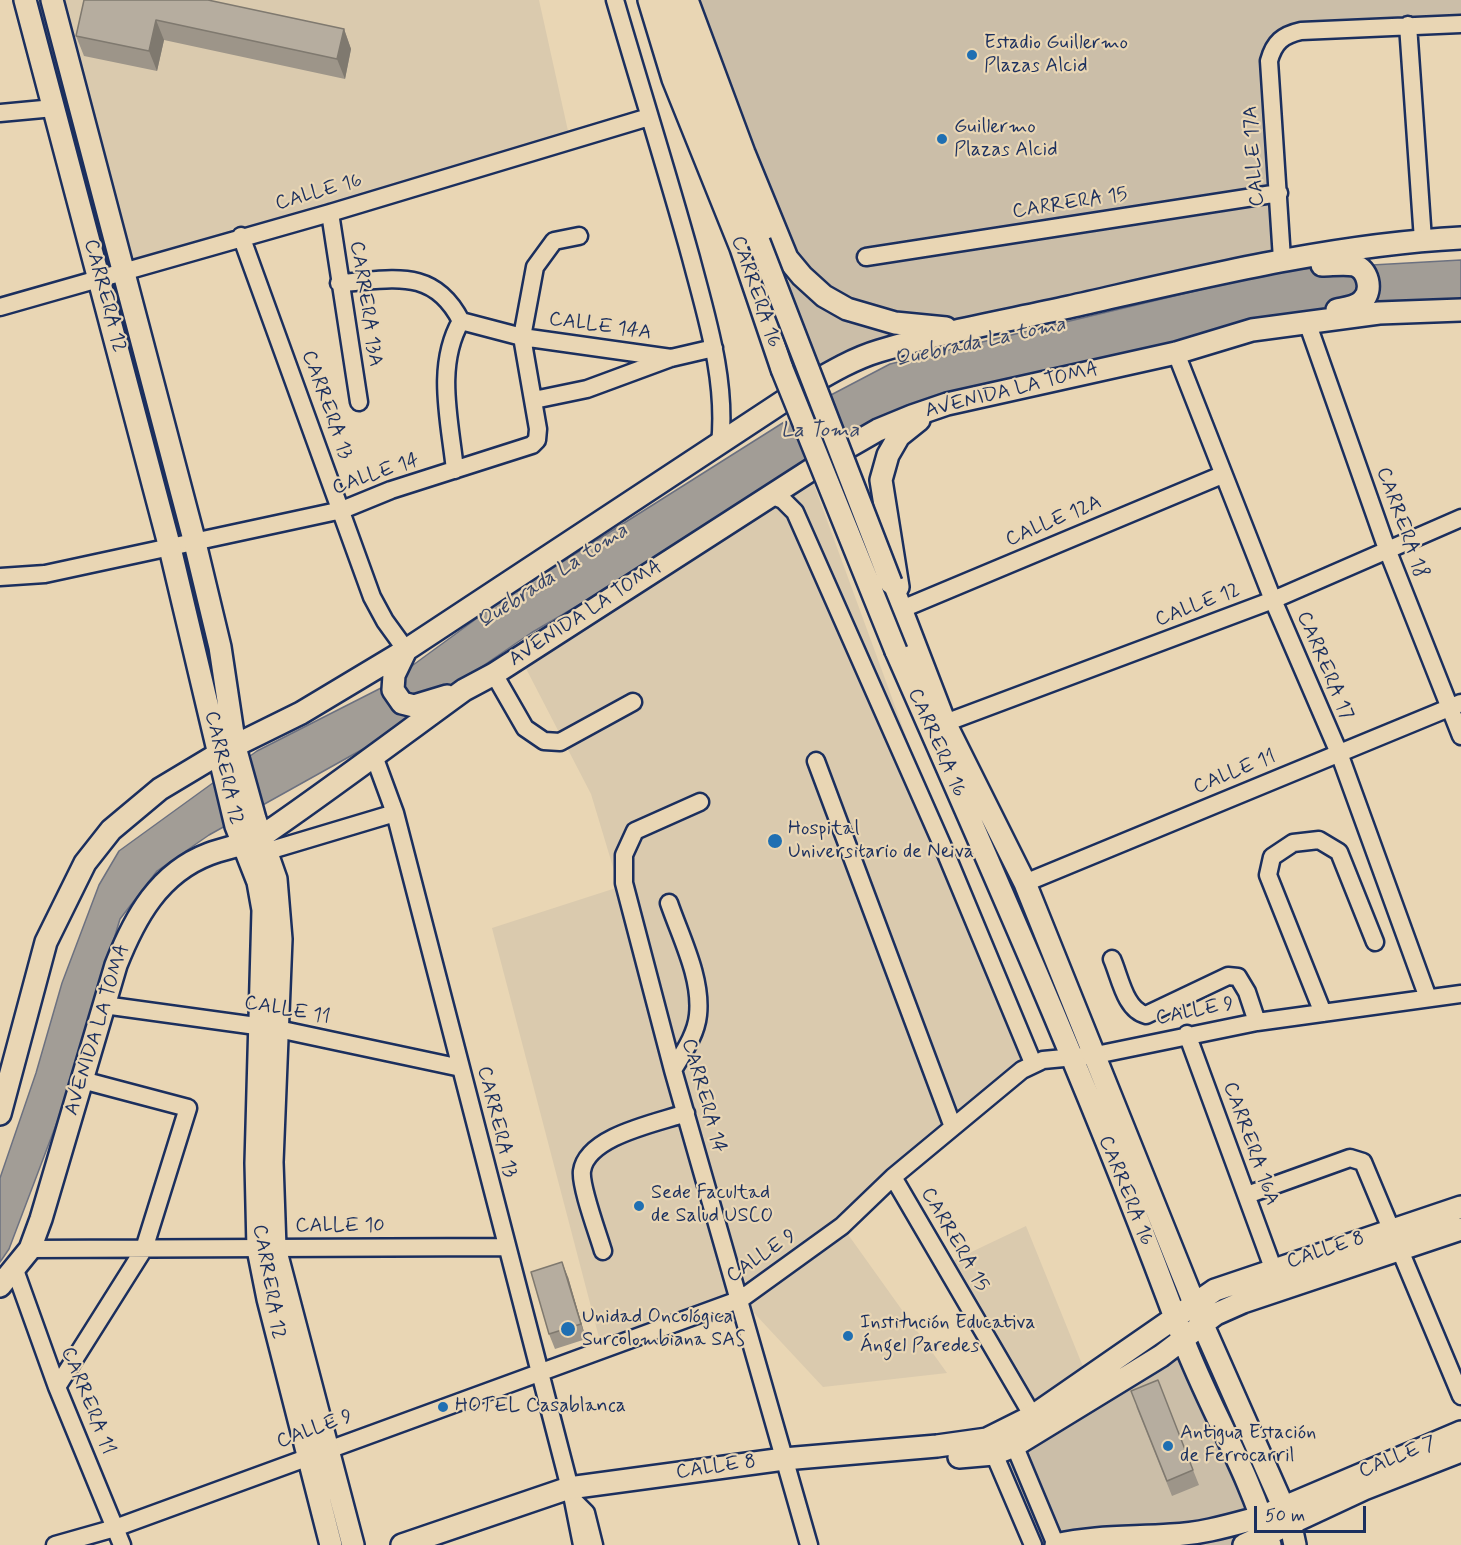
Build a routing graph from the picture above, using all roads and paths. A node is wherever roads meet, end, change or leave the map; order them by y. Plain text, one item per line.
1 (25, 0) edge
2 (52, 0) edge
3 (615, 0) edge
4 (649, 0) edge
5 (670, 0) edge
6 (687, 0) edge
7 (1461, 24) edge
8 (1408, 25) junction
9 (54, 108) junction
10 (0, 113) edge
11 (649, 117) junction
12 (1279, 193) junction
13 (330, 213) junction
14 (241, 236) junction
15 (579, 236) dead end
16 (1461, 238) edge
17 (1424, 240) junction
18 (750, 245) junction
19 (867, 257) dead end
20 (1282, 259) junction
21 (1250, 268) junction
22 (124, 272) junction
23 (100, 279) junction
24 (339, 283) junction
25 (0, 307) edge
26 (1456, 313) edge
27 (462, 321) junction
28 (1307, 322) junction
29 (965, 329) junction
30 (1252, 330) junction
31 (522, 337) junction
32 (714, 348) junction
33 (1176, 353) junction
34 (671, 358) junction
35 (534, 400) junction
36 (358, 402) dead end
37 (947, 404) junction
38 (720, 445) junction
39 (455, 470) junction
40 (1222, 475) junction
41 (771, 495) junction
42 (342, 510) junction
43 (1461, 518) edge
44 (195, 543) junction
45 (170, 548) junction
46 (1387, 549) junction
47 (0, 577) edge
48 (1273, 600) junction
49 (901, 607) junction
50 (406, 650) junction
51 (494, 674) junction
52 (464, 690) junction
53 (633, 702) dead end
54 (1455, 705) edge
55 (945, 723) junction
56 (1461, 736) edge
57 (1339, 753) junction
58 (229, 754) junction
59 (374, 756) junction
60 (816, 760) dead end
61 (700, 802) dead end
62 (395, 813) junction
63 (252, 835) junction
64 (1025, 883) junction
65 (669, 903) dead end
66 (1375, 942) dead end
67 (1112, 959) dead end
68 (1461, 994) edge
69 (1428, 998) junction
70 (104, 1005) junction
71 (1323, 1013) junction
72 (1257, 1022) junction
73 (270, 1028) junction
74 (1186, 1034) junction
75 (1096, 1054) junction
76 (1072, 1055) junction
77 (1033, 1063) junction
78 (461, 1068) junction
79 (673, 1070) junction
80 (82, 1080) junction
81 (686, 1113) junction
82 (0, 1114) edge
83 (953, 1127) junction
84 (893, 1177) junction
85 (1247, 1194) junction
86 (1461, 1207) edge
87 (1392, 1229) junction
88 (1461, 1229) edge
89 (507, 1247) junction
90 (30, 1249) junction
91 (144, 1249) junction
92 (267, 1249) junction
93 (1400, 1250) junction
94 (603, 1251) dead end
95 (1273, 1268) junction
96 (15, 1270) junction
97 (0, 1286) edge
98 (741, 1299) junction
99 (1199, 1313) junction
100 (1176, 1317) junction
101 (1183, 1338) junction
102 (540, 1372) junction
103 (57, 1387) junction
104 (1461, 1396) edge
105 (1037, 1423) junction
106 (1461, 1432) edge
107 (1011, 1438) junction
108 (991, 1446) junction
109 (328, 1447) junction
110 (1461, 1451) edge
111 (307, 1456) junction
112 (786, 1465) junction
113 (571, 1494) junction
114 (1287, 1514) junction
115 (115, 1528) junction
116 (1266, 1532) edge
117 (1114, 1541) edge
118 (56, 1545) edge
119 (122, 1545) edge
120 (331, 1545) edge
121 (353, 1545) edge
122 (402, 1545) edge
123 (446, 1545) edge
124 (582, 1545) edge
125 (594, 1545) edge
126 (809, 1545) edge
127 (1033, 1545) edge
128 (1056, 1545) edge
129 (1244, 1545) edge
130 (1295, 1545) edge

1 - 9 main road, CARRERA 12
2 - 22 main road, CARRERA 12
3 - 11 street
4 - 18 main road, CARRERA 16
5 - 18 main road, CARRERA 16
6 - 29 main road
7 - 8 street
8 - 12 street, CALLE 17A
8 - 17 street
9 - 10 street
9 - 23 main road, CARRERA 12
11 - 13 street, CALLE 16
11 - 32 street
12 - 19 street, CARRERA 15
12 - 20 street, CALLE 17A
13 - 14 street, CALLE 16
13 - 24 street, CARRERA 13A
14 - 22 street, CALLE 16
14 - 42 street, CARRERA 13
15 - 31 street
16 - 17 main road
17 - 20 main road
18 - 49 main road, CARRERA 16, bridge
18 - 76 main road, CARRERA 16, bridge
20 - 21 main road
21 - 29 main road
21 - 30 main road
22 - 23 street, CALLE 16
22 - 44 main road, CARRERA 12
23 - 25 street, CALLE 16
23 - 45 main road, CARRERA 12
24 - 27 street
24 - 36 street, CARRERA 13A
26 - 28 main road, AVENIDA LA TOMA
27 - 31 street, CALLE 14A
27 - 39 street
28 - 30 main road, AVENIDA LA TOMA
28 - 46 street, CARRERA 18
29 - 38 main road
30 - 33 main road, AVENIDA LA TOMA
31 - 34 street, CALLE 14A
31 - 35 street
32 - 34 street
32 - 38 street
33 - 37 main road, AVENIDA LA TOMA
33 - 40 street, CARRERA 17
34 - 35 street
35 - 39 street, CALLE 14
37 - 41 main road, AVENIDA LA TOMA
37 - 49 main road
38 - 50 main road
39 - 42 street, CALLE 14
40 - 48 street, CARRERA 17
40 - 49 street, CALLE 12A
41 - 51 main road, AVENIDA LA TOMA
41 - 77 street
42 - 44 street, CALLE 14
42 - 50 street, CARRERA 13
43 - 46 street, CALLE 12
44 - 45 street, CALLE 14
44 - 58 main road, CARRERA 12
45 - 47 street, CALLE 14
45 - 58 main road, CARRERA 12
46 - 48 street, CALLE 12
46 - 54 street, CARRERA 18
48 - 55 street, CALLE 12
48 - 57 street, CARRERA 17
49 - 55 main road, CARRERA 16
50 - 52 main road
50 - 58 main road
51 - 52 main road, AVENIDA LA TOMA
51 - 53 street
52 - 59 main road, AVENIDA LA TOMA
54 - 56 street, CARRERA 18
54 - 57 street, CALLE 11
55 - 64 main road, CARRERA 16
57 - 64 street, CALLE 11
57 - 69 street, CARRERA 17
58 - 63 main road, CARRERA 12
58 - 82 main road
59 - 62 street, CARRERA 13
59 - 63 main road, AVENIDA LA TOMA
60 - 83 street
61 - 79 street, CARRERA 14
62 - 63 street
62 - 78 street, CARRERA 13
63 - 70 main road, AVENIDA LA TOMA
63 - 73 main road, CARRERA 12
64 - 75 main road, CARRERA 16
65 - 79 street
66 - 71 street
67 - 72 street
68 - 69 street, CALLE 9
69 - 71 street, CALLE 9
70 - 73 street, CALLE 11
70 - 80 main road, AVENIDA LA TOMA
71 - 72 street, CALLE 9
72 - 74 street, CALLE 9
73 - 78 street, CALLE 11
73 - 92 main road, CARRERA 12
74 - 75 street, CALLE 9
74 - 85 street, CARRERA 16A
75 - 76 street, CALLE 9
75 - 99 main road, CARRERA 16
76 - 77 street, CALLE 9
76 - 100 main road, CARRERA 16
77 - 83 street, CALLE 9
78 - 89 street, CARRERA 13
79 - 81 street, CARRERA 14
80 - 90 main road, AVENIDA LA TOMA
80 - 91 street
81 - 94 street
81 - 98 street, CARRERA 14
83 - 84 street, CALLE 9
84 - 98 street, CALLE 9
84 - 105 street, CARRERA 15
85 - 87 street
85 - 95 street, CARRERA 16A
86 - 87 main road, CALLE 8
87 - 93 street
87 - 95 main road, CALLE 8
88 - 93 main road, CALLE 8
89 - 92 street, CALLE 10
89 - 102 street, CARRERA 13
90 - 91 street, CALLE 10
90 - 96 main road, AVENIDA LA TOMA
91 - 92 street, CALLE 10
91 - 103 street
92 - 109 main road, CARRERA 12
92 - 111 main road, CARRERA 12
93 - 99 main road, CALLE 8
93 - 104 street
95 - 99 main road, CALLE 8
96 - 97 main road, AVENIDA LA TOMA
96 - 103 street, CARRERA 11
98 - 102 street, CALLE 9
98 - 112 street, CARRERA 14
99 - 100 main road
99 - 101 main road
99 - 114 main road, CARRERA 16
100 - 101 main road, CARRERA 16
100 - 105 main road
101 - 105 main road
101 - 116 main road, CARRERA 16
102 - 109 street, CALLE 9
102 - 113 street, CARRERA 13
103 - 115 street, CARRERA 11
105 - 107 main road
106 - 114 main road, CALLE 7
107 - 108 main road, CALLE 8
107 - 128 street
108 - 112 main road, CALLE 8
108 - 127 street
109 - 111 street, CALLE 9
109 - 121 main road, CARRERA 12
110 - 114 main road, CALLE 7
111 - 115 street, CALLE 9
111 - 120 main road, CARRERA 12
112 - 113 main road, CALLE 8
112 - 126 street, CARRERA 14
113 - 122 main road, CALLE 8
113 - 123 main road, CALLE 8
113 - 124 street, CARRERA 13
113 - 125 street, CARRERA 13
114 - 116 main road, CALLE 7
114 - 130 main road, CARRERA 16
115 - 118 street, CALLE 9
115 - 119 street, CARRERA 11
116 - 117 main road, CALLE 7
116 - 129 main road, CALLE 7
117 - 128 main road, CALLE 7

